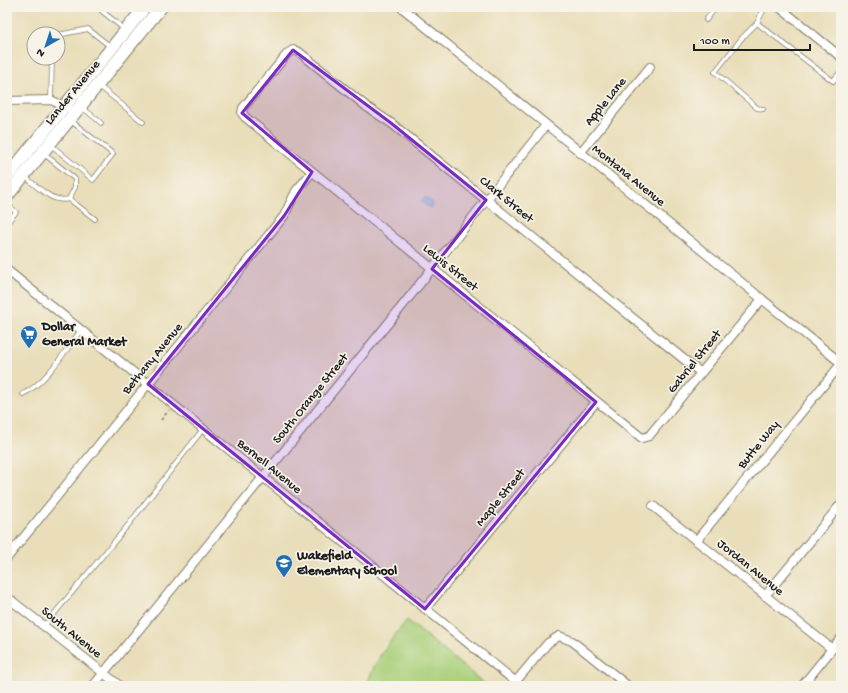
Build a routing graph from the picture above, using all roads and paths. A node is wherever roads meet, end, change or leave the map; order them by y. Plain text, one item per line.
1 (97, 7) edge
2 (145, 7) edge
3 (161, 7) edge
4 (401, 7) edge
5 (637, 7) edge
6 (649, 7) edge
7 (716, 7) edge
8 (765, 7) edge
9 (779, 7) edge
10 (706, 20) dead end
11 (757, 23) junction
12 (126, 30) junction
13 (66, 33) edge
14 (112, 48) junction
15 (841, 57) edge
16 (52, 66) edge
17 (650, 66) dead end
18 (841, 71) edge
19 (98, 85) junction
20 (51, 100) junction
21 (7, 101) edge
22 (763, 109) dead end
23 (72, 111) junction
24 (242, 113) joint
25 (143, 122) dead end
26 (101, 123) dead end
27 (546, 125) junction
28 (46, 148) junction
29 (580, 153) junction
30 (312, 172) junction
31 (24, 175) junction
32 (7, 177) edge
33 (7, 196) edge
34 (69, 199) junction
35 (486, 200) junction
36 (7, 204) edge
37 (95, 219) dead end
38 (7, 223) edge
39 (432, 269) junction
40 (7, 270) edge
41 (762, 299) junction
42 (82, 330) junction
43 (841, 364) edge
44 (701, 373) junction
45 (148, 384) junction
46 (23, 394) dead end
47 (596, 402) junction
48 (169, 410) dead end
49 (161, 420) dead end
50 (203, 429) junction
51 (645, 438) joint
52 (263, 477) junction
53 (841, 504) edge
54 (653, 506) dead end
55 (696, 540) junction
56 (7, 558) edge
57 (765, 596) junction
58 (7, 597) edge
59 (425, 609) junction
60 (44, 626) junction
61 (841, 638) edge
62 (832, 649) junction
63 (103, 673) junction
64 (514, 684) edge
65 (92, 686) edge
66 (120, 686) edge
67 (628, 686) edge
68 (802, 686) edge

1 - 12 lane
2 - 12 main road, Lander Avenue
3 - 19 main road, Lander Avenue
4 - 27 street, Montana Avenue
5 - 6 lane
7 - 10 lane
8 - 11 lane
9 - 15 street
11 - 18 lane
11 - 22 lane
12 - 14 main road, Lander Avenue
13 - 14 lane
14 - 23 main road, Lander Avenue
16 - 20 lane
17 - 29 street, Apple Lane
19 - 23 main road, Lander Avenue
19 - 25 lane
20 - 21 street
20 - 23 street
23 - 26 lane
23 - 28 main road, Lander Avenue
23 - 28 lane
23 - 32 main road, Lander Avenue
24 - 30 street, Lewis Street
24 - 35 street, Clark Street
27 - 29 street, Montana Avenue
27 - 35 street, South Orange Street
28 - 31 main road, Lander Avenue
28 - 34 lane
29 - 41 street, Montana Avenue
30 - 39 street, Lewis Street
30 - 45 street, Bethany Avenue
31 - 33 main road, Lander Avenue
31 - 34 lane
34 - 37 lane
35 - 39 street, South Orange Street
35 - 44 street, Clark Street
36 - 38 lane
39 - 47 street, Lewis Street
39 - 52 street, South Orange Street
40 - 42 street, Bernell Avenue
41 - 43 street, Montana Avenue
41 - 44 street, Gabriel Street
42 - 45 street, Bernell Avenue
42 - 46 lane
43 - 55 street, Butte Way
44 - 51 street, Gabriel Street
45 - 50 street, Bernell Avenue
45 - 56 street, Bethany Avenue
47 - 51 street, Lewis Street
47 - 59 street, Maple Street
48 - 49 path
50 - 52 street, Bernell Avenue
50 - 60 lane
52 - 59 street, Bernell Avenue
52 - 63 street, South Orange Street
53 - 57 street
54 - 55 street, Jordan Avenue
55 - 57 street, Jordan Avenue
57 - 62 street, Jordan Avenue
58 - 60 street, South Avenue
59 - 64 street, Bernell Avenue
60 - 63 street, South Avenue
61 - 62 street
62 - 68 street
63 - 65 street, South Orange Street
63 - 66 street, South Avenue
64 - 67 street

